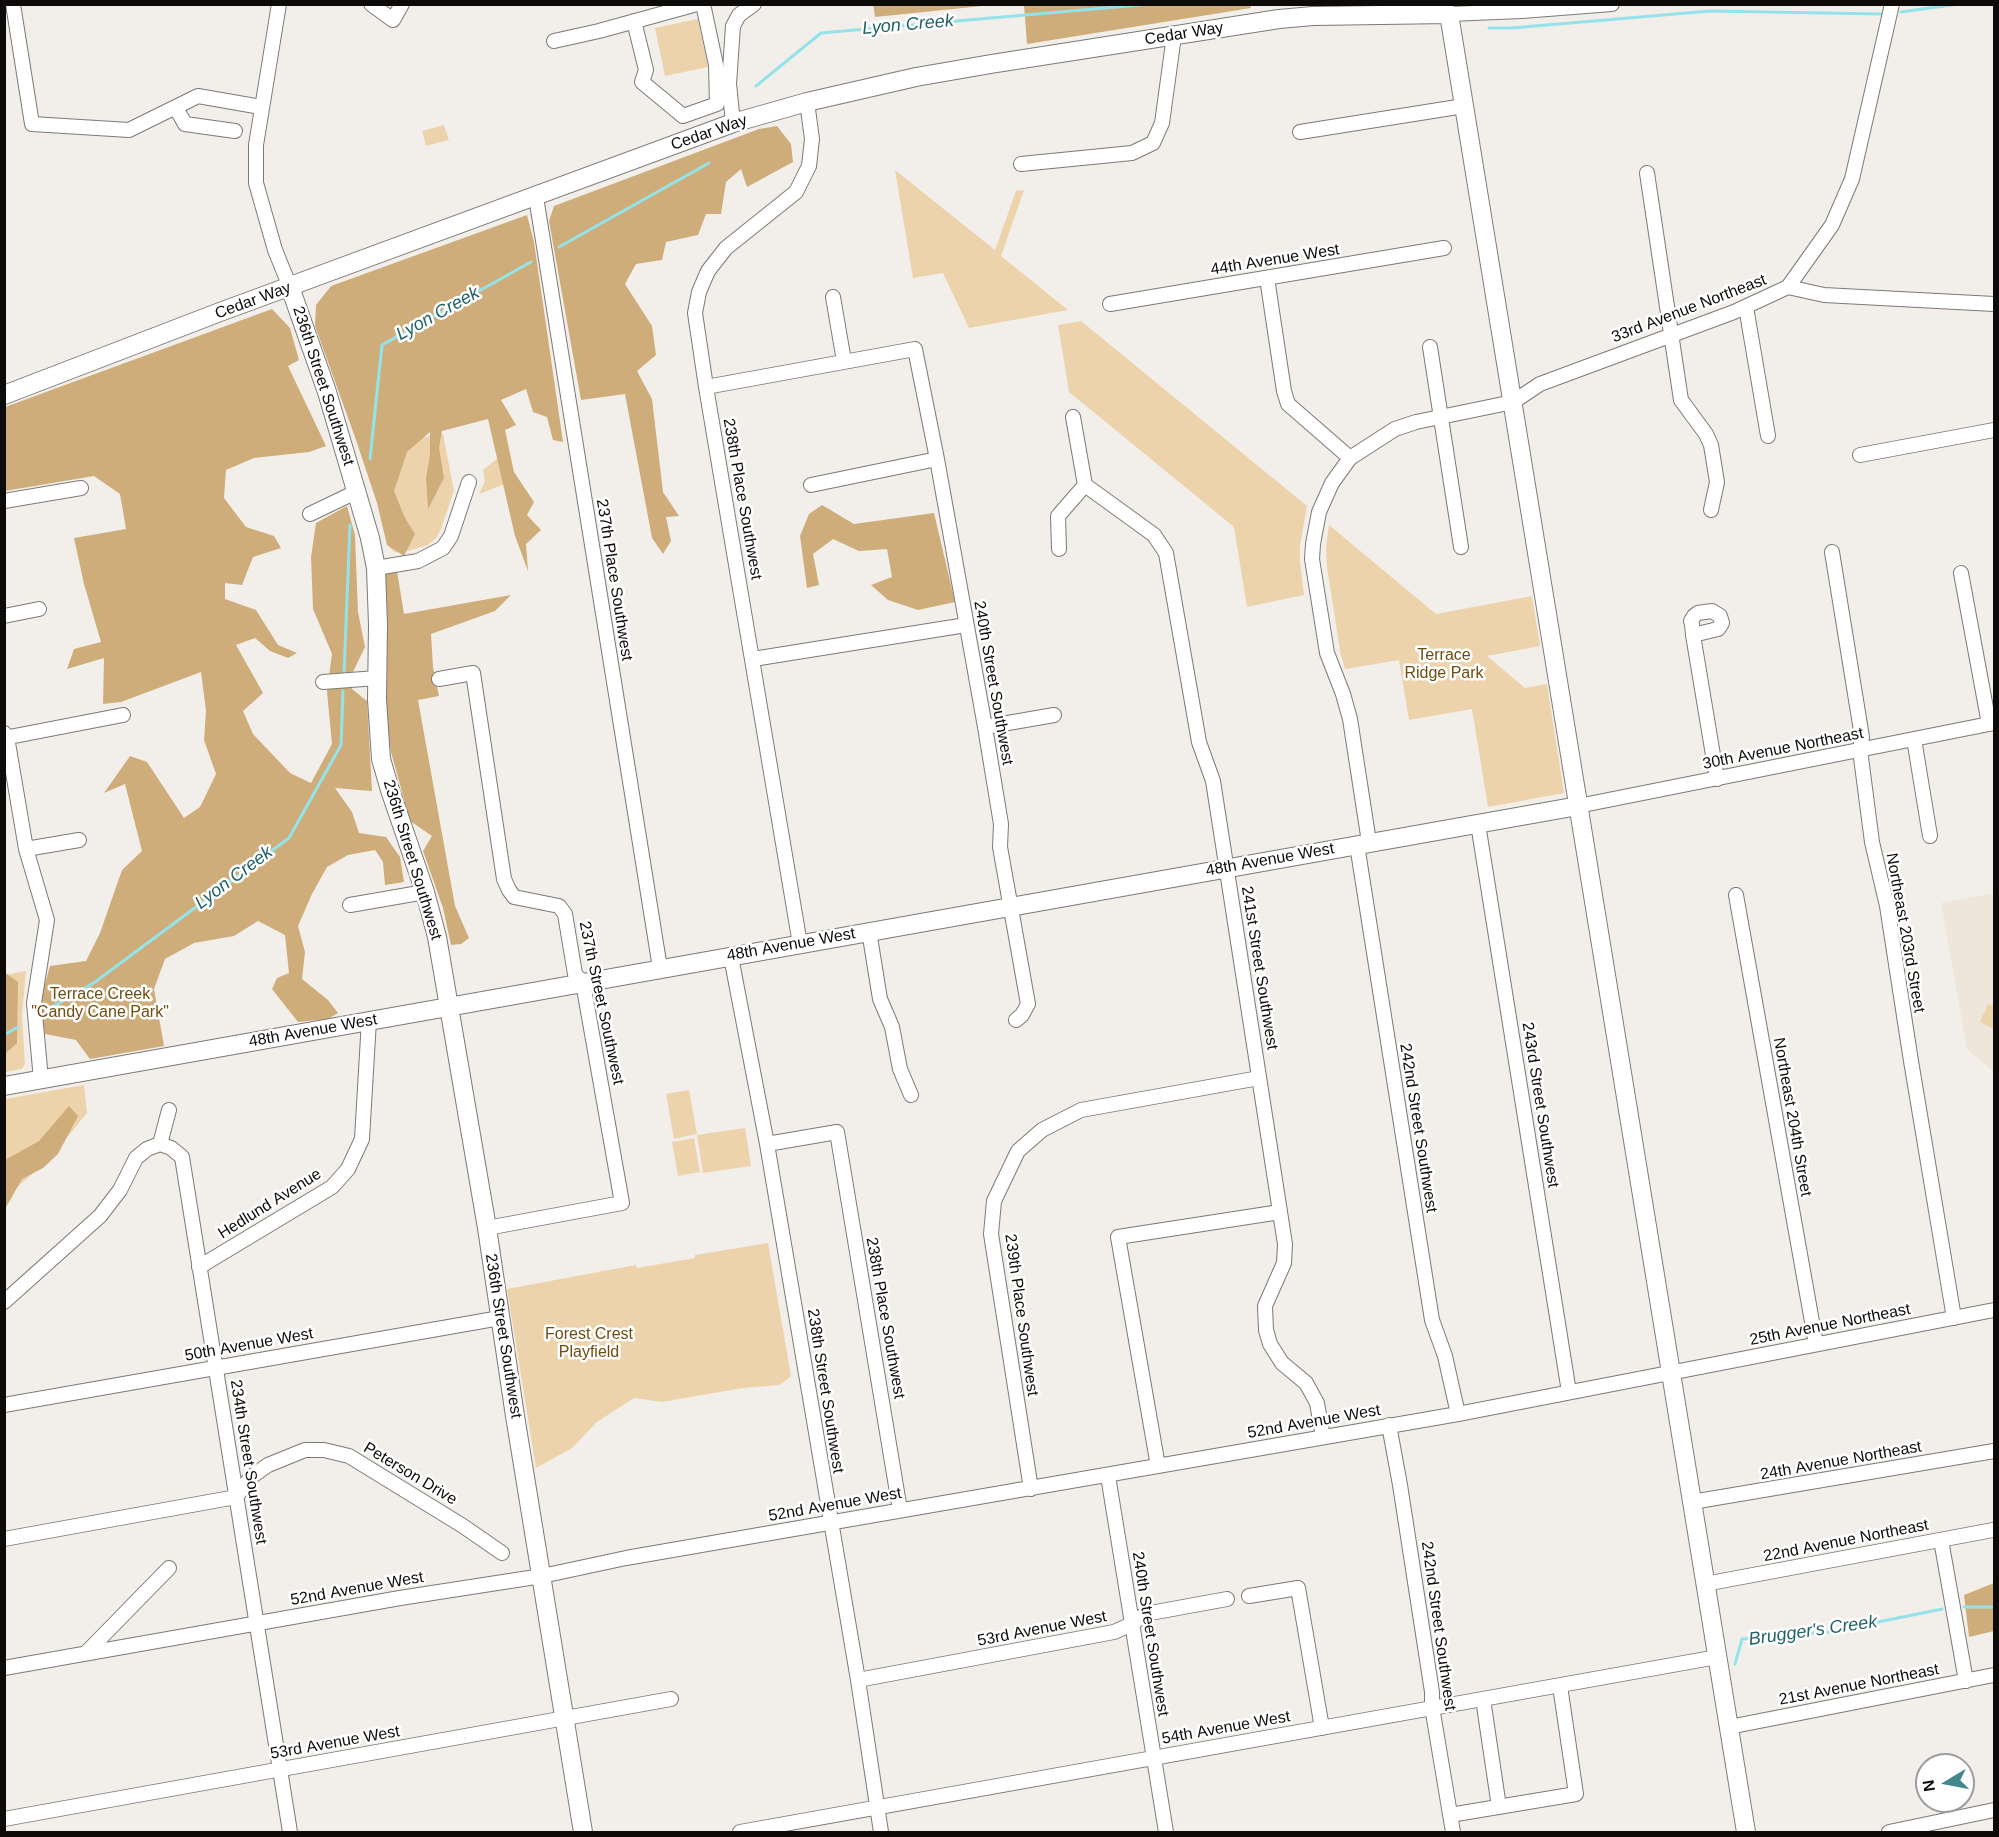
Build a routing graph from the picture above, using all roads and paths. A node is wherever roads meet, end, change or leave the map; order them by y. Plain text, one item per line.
1 (13, 4) edge
2 (279, 4) edge
3 (371, 4) edge
4 (402, 4) edge
5 (698, 4) edge
6 (703, 4) edge
7 (754, 4) edge
8 (1612, 4) edge
9 (1892, 4) edge
10 (1449, 14) junction
11 (634, 21) junction
12 (1174, 36) junction
13 (554, 41) dead end
14 (807, 102) junction
15 (1464, 106) junction
16 (261, 107) junction
17 (176, 108) junction
18 (733, 123) junction
19 (235, 131) dead end
20 (1300, 132) dead end
21 (1021, 164) dead end
22 (1647, 173) dead end
23 (536, 196) junction
24 (1444, 248) dead end
25 (1267, 278) junction
26 (290, 287) junction
27 (1788, 287) junction
28 (833, 297) dead end
29 (1110, 303) dead end
30 (1995, 304) edge
31 (1746, 307) junction
32 (1672, 334) junction
33 (1430, 347) dead end
34 (844, 361) junction
35 (706, 387) junction
36 (4, 395) edge
37 (1513, 402) junction
38 (1073, 417) dead end
39 (1440, 418) junction
40 (1995, 430) edge
41 (1768, 436) dead end
42 (1860, 455) dead end
43 (1350, 458) junction
44 (937, 459) junction
45 (469, 482) dead end
46 (811, 485) dead end
47 (1085, 485) junction
48 (81, 488) dead end
49 (358, 491) junction
50 (4, 501) edge
51 (1711, 510) dead end
52 (310, 514) dead end
53 (1461, 546) dead end
54 (1059, 549) dead end
55 (1832, 552) dead end
56 (376, 568) junction
57 (1961, 573) dead end
58 (39, 609) dead end
59 (4, 616) edge
60 (966, 625) junction
61 (1693, 635) dead end
62 (753, 659) junction
63 (377, 678) junction
64 (439, 679) dead end
65 (323, 682) dead end
66 (123, 715) dead end
67 (1054, 715) dead end
68 (1992, 724) edge
69 (985, 727) junction
70 (5, 736) edge
71 (1914, 739) junction
72 (1860, 750) junction
73 (1717, 779) junction
74 (1578, 806) junction
75 (1478, 824) junction
76 (1930, 836) dead end
77 (79, 840) dead end
78 (1363, 843) junction
79 (26, 849) junction
80 (1227, 868) junction
81 (425, 892) junction
82 (1736, 895) dead end
83 (350, 905) dead end
84 (1012, 907) junction
85 (869, 931) junction
86 (800, 944) junction
87 (730, 957) junction
88 (660, 968) junction
89 (583, 983) junction
90 (449, 1007) junction
91 (369, 1020) junction
92 (1016, 1020) dead end
93 (1259, 1078) junction
94 (41, 1080) junction
95 (4, 1086) edge
96 (911, 1095) dead end
97 (169, 1110) dead end
98 (160, 1144) junction
99 (767, 1144) junction
100 (1280, 1212) junction
101 (487, 1228) junction
102 (199, 1267) junction
103 (4, 1302) edge
104 (1995, 1310) edge
105 (500, 1318) junction
106 (1954, 1318) junction
107 (1816, 1344) junction
108 (216, 1367) junction
109 (1671, 1374) junction
110 (1569, 1392) junction
111 (4, 1405) edge
112 (1458, 1414) junction
113 (1389, 1425) junction
114 (1323, 1437) junction
115 (1995, 1451) edge
116 (1158, 1466) junction
117 (1108, 1476) junction
118 (1031, 1489) junction
119 (236, 1497) junction
120 (1692, 1502) junction
121 (900, 1510) junction
122 (830, 1522) junction
123 (1993, 1530) dead end
124 (4, 1539) edge
125 (1941, 1540) junction
126 (502, 1553) dead end
127 (170, 1568) dead end
128 (542, 1576) junction
129 (1705, 1584) junction
130 (1249, 1596) dead end
131 (1227, 1599) dead end
132 (257, 1623) junction
133 (1132, 1624) junction
134 (86, 1653) junction
135 (1717, 1657) junction
136 (4, 1668) edge
137 (1995, 1676) edge
138 (858, 1680) junction
139 (1966, 1681) junction
140 (1560, 1686) junction
141 (671, 1699) dead end
142 (1483, 1699) junction
143 (1432, 1707) junction
144 (564, 1719) junction
145 (1729, 1727) junction
146 (1322, 1728) junction
147 (1154, 1757) junction
148 (280, 1770) junction
149 (877, 1807) junction
150 (1499, 1807) junction
151 (1995, 1810) edge
152 (1450, 1815) junction
153 (4, 1819) edge
154 (290, 1833) edge
155 (583, 1833) edge
156 (740, 1833) edge
157 (881, 1833) edge
158 (1166, 1833) edge
159 (1453, 1833) edge
160 (1746, 1833) edge
161 (1889, 1833) edge

1 - 17 street
2 - 16 street, 236th Street Southwest
3 - 4 street
5 - 11 street
6 - 11 street
7 - 18 street
8 - 10 street
9 - 27 street
10 - 12 main road, Cedar Way
10 - 15 main road
11 - 13 street
12 - 14 main road, Cedar Way
12 - 21 street
14 - 18 main road, Cedar Way
14 - 35 street, 238th Place Southwest
15 - 20 street
15 - 37 main road
16 - 17 street
16 - 26 street, 236th Street Southwest
17 - 19 street
18 - 23 main road, Cedar Way
22 - 32 street
23 - 26 main road, Cedar Way
23 - 88 street, 237th Place Southwest
24 - 25 street, 44th Avenue West
25 - 29 street, 44th Avenue West
25 - 43 street
26 - 36 main road, Cedar Way
26 - 49 main road, 236th Street Southwest
27 - 30 street, 33rd Avenue Northeast
27 - 31 street, 33rd Avenue Northeast
28 - 34 street
31 - 32 street, 33rd Avenue Northeast
31 - 41 street
32 - 37 street, 33rd Avenue Northeast
32 - 51 street
33 - 39 street
34 - 35 street
34 - 44 street, 240th Street Southwest
35 - 62 street, 238th Place Southwest
37 - 39 street
37 - 74 main road
38 - 47 street
39 - 43 street
39 - 53 street
40 - 42 street
43 - 78 street, 242nd Street Southwest
44 - 46 street
44 - 60 street, 240th Street Southwest
45 - 56 street
47 - 54 street
47 - 80 street, 241st Street Southwest
48 - 50 street
49 - 52 street
49 - 56 main road, 236th Street Southwest
55 - 72 street, Northeast 203rd Street
56 - 63 main road, 236th Street Southwest
57 - 68 street
58 - 59 street
60 - 62 street
60 - 69 street, 240th Street Southwest
61 - 73 street
62 - 86 street, 238th Place Southwest
63 - 65 street
63 - 81 main road, 236th Street Southwest
64 - 89 street, 237th Street Southwest
66 - 70 street
67 - 69 street
68 - 71 street, 30th Avenue Northeast
69 - 84 street, 240th Street Southwest
70 - 79 street
71 - 72 street, 30th Avenue Northeast
71 - 76 street
72 - 73 street, 30th Avenue Northeast
72 - 106 street, Northeast 203rd Street
73 - 74 street, 30th Avenue Northeast
74 - 75 main road, 48th Avenue West
74 - 109 main road
75 - 78 main road, 48th Avenue West
75 - 110 street, 243rd Street Southwest
77 - 79 street
78 - 80 main road, 48th Avenue West
78 - 112 street, 242nd Street Southwest
79 - 94 street
80 - 84 main road, 48th Avenue West
80 - 93 street, 241st Street Southwest
81 - 83 street
81 - 90 main road, 236th Street Southwest
82 - 107 street, Northeast 204th Street
84 - 85 main road, 48th Avenue West
84 - 92 street, 240th Street Southwest
85 - 86 main road, 48th Avenue West
85 - 96 street
86 - 87 main road, 48th Avenue West
87 - 88 main road, 48th Avenue West
87 - 99 street, 238th Street Southwest
88 - 89 main road, 48th Avenue West
89 - 90 main road, 48th Avenue West
89 - 101 street, 237th Street Southwest
90 - 91 main road, 48th Avenue West
90 - 101 main road, 236th Street Southwest
91 - 94 main road, 48th Avenue West
91 - 102 street, Hedlund Avenue
93 - 100 street, 241st Street Southwest
93 - 118 street, 239th Place Southwest
94 - 95 main road, 48th Avenue West
97 - 98 street
98 - 102 street, 234th Street Southwest
98 - 103 street
99 - 121 street, 238th Place Southwest
99 - 122 street, 238th Street Southwest
100 - 114 street, 241st Street Southwest
100 - 116 street
101 - 105 main road, 236th Street Southwest
102 - 108 street, 234th Street Southwest
104 - 106 street, 25th Avenue Northeast
105 - 108 street, 50th Avenue West
105 - 128 main road, 236th Street Southwest
106 - 107 street, 25th Avenue Northeast
107 - 109 street, 25th Avenue Northeast
108 - 111 street, 50th Avenue West
108 - 119 street, 234th Street Southwest
109 - 110 street, 52nd Avenue West
109 - 120 main road
110 - 112 street, 52nd Avenue West
112 - 113 street, 52nd Avenue West
113 - 114 street, 52nd Avenue West
113 - 143 street, 242nd Street Southwest
114 - 116 street, 52nd Avenue West
115 - 120 street, 24th Avenue Northeast
116 - 117 street, 52nd Avenue West
117 - 118 street, 52nd Avenue West
117 - 133 street, 240th Street Southwest
118 - 121 street, 52nd Avenue West
119 - 124 street
119 - 126 street, Peterson Drive
119 - 132 street, 234th Street Southwest
120 - 129 main road
121 - 122 street, 52nd Avenue West
122 - 128 street, 52nd Avenue West
122 - 138 street, 238th Street Southwest
123 - 125 street, 22nd Avenue Northeast
125 - 129 street, 22nd Avenue Northeast
125 - 139 street
127 - 134 street
128 - 132 street, 52nd Avenue West
128 - 144 main road, 236th Street Southwest
129 - 135 main road
130 - 146 street
131 - 133 street, 53rd Avenue West
132 - 134 street, 52nd Avenue West
132 - 148 street, 234th Street Southwest
133 - 138 street, 53rd Avenue West
133 - 147 street, 240th Street Southwest
134 - 136 street, 52nd Avenue West
135 - 140 street, 54th Avenue West
135 - 145 main road
137 - 139 street, 21st Avenue Northeast
138 - 149 street, 238th Street Southwest
139 - 145 street, 21st Avenue Northeast
140 - 142 street, 54th Avenue West
140 - 150 street
141 - 144 street, 53rd Avenue West
142 - 143 street, 54th Avenue West
142 - 150 street
143 - 146 street, 54th Avenue West
143 - 152 street, 242nd Street Southwest
144 - 148 street, 53rd Avenue West
144 - 155 main road, 236th Street Southwest
145 - 160 main road
146 - 147 street, 54th Avenue West
147 - 149 street, 54th Avenue West
147 - 158 street, 240th Street Southwest
148 - 153 street, 53rd Avenue West
148 - 154 street, 234th Street Southwest
149 - 156 street, 54th Avenue West
149 - 157 street, 238th Street Southwest
150 - 152 street
151 - 161 street
152 - 159 street, 242nd Street Southwest

